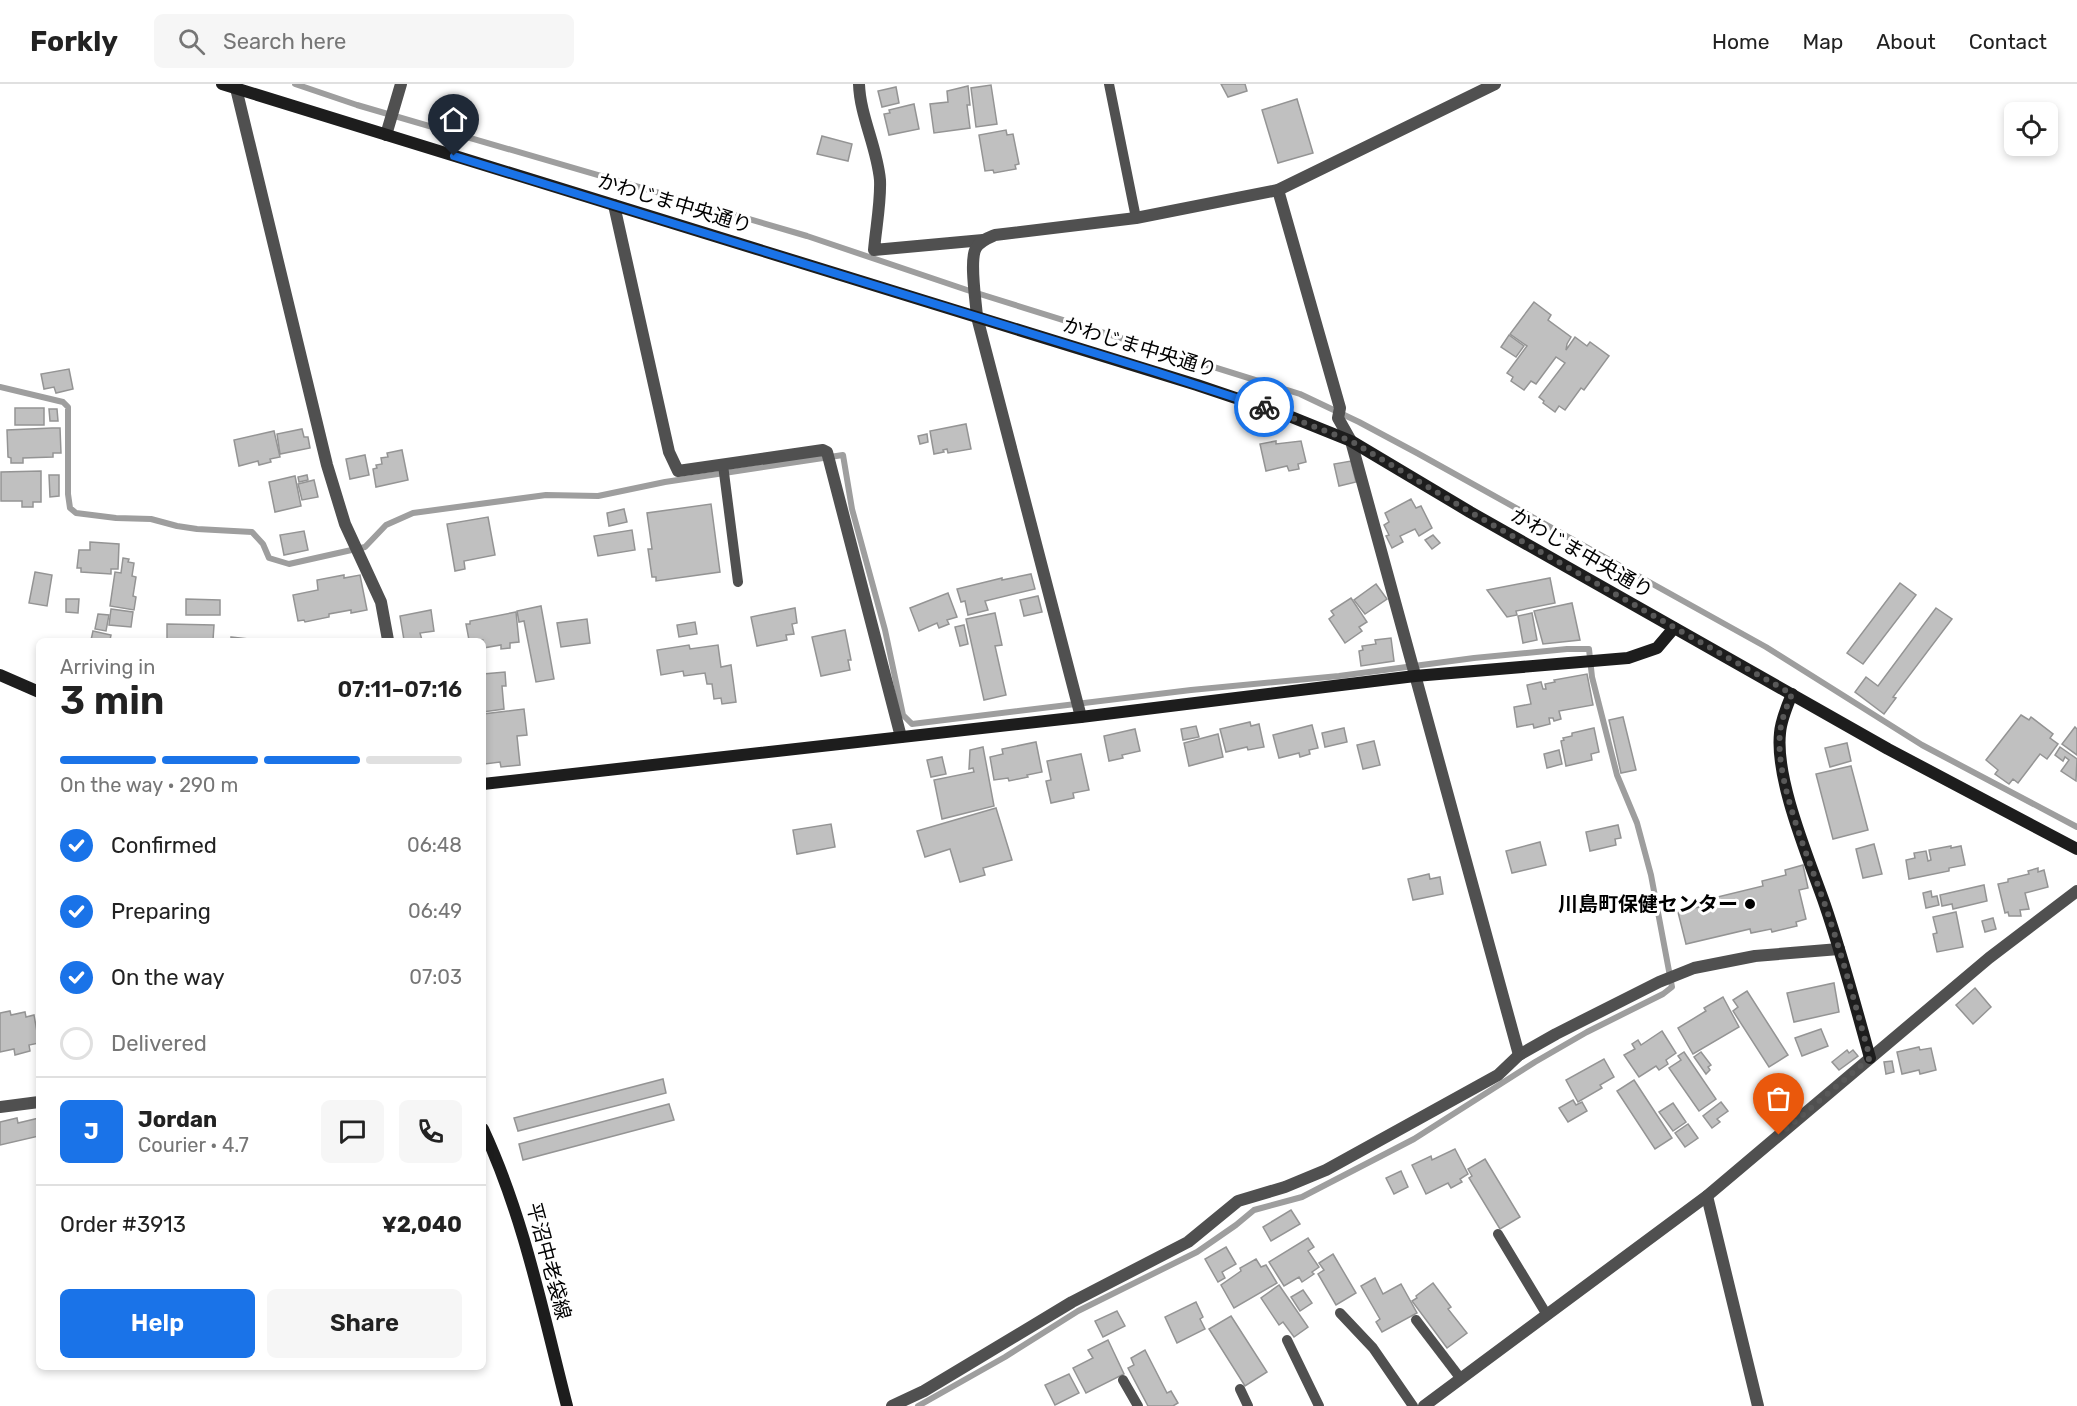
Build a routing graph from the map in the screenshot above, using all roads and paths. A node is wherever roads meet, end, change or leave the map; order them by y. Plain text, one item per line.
1 (222, 84) edge
2 (401, 84) edge
3 (859, 84) edge
4 (1109, 84) edge
5 (1495, 84) edge
6 (236, 86) edge
7 (386, 135) junction
8 (1278, 190) junction
9 (614, 205) junction
10 (1136, 218) junction
11 (983, 240) junction
12 (977, 317) junction
13 (1351, 441) junction
14 (723, 465) junction
15 (738, 582) dead end
16 (1674, 628) junction
17 (388, 638) edge
18 (0, 675) edge
19 (1415, 676) junction
20 (36, 691) edge
21 (1792, 694) junction
22 (1081, 717) junction
23 (901, 737) junction
24 (486, 784) edge
25 (2077, 849) edge
26 (2077, 891) edge
27 (1839, 949) junction
28 (1519, 1055) junction
29 (1870, 1058) junction
30 (36, 1102) edge
31 (0, 1107) edge
32 (486, 1136) edge
33 (1707, 1196) junction
34 (1498, 1234) dead end
35 (1340, 1312) dead end
36 (1548, 1315) junction
37 (1416, 1320) dead end
38 (1287, 1340) dead end
39 (1461, 1379) junction
40 (1123, 1380) dead end
41 (1240, 1389) dead end
42 (567, 1406) edge
43 (892, 1406) edge
44 (1138, 1406) edge
45 (1248, 1406) edge
46 (1319, 1406) edge
47 (1413, 1406) edge
48 (1424, 1406) edge
49 (1758, 1406) edge

1 - 6 street, かわじま中央通り
2 - 7 street
3 - 11 street
4 - 10 lane
5 - 8 street
6 - 7 street, かわじま中央通り
6 - 17 street
7 - 9 street, かわじま中央通り
8 - 10 street
8 - 13 street
9 - 12 street, かわじま中央通り
9 - 14 street
10 - 11 street
11 - 12 street
12 - 13 street, かわじま中央通り
12 - 22 street
13 - 16 street, かわじま中央通り
13 - 19 street
14 - 15 lane
14 - 23 street
16 - 19 street
16 - 21 street, かわじま中央通り
18 - 20 street
19 - 22 street
19 - 28 street
21 - 25 street, かわじま中央通り
21 - 27 street
22 - 23 street
23 - 24 street
26 - 29 street
27 - 28 street
27 - 29 street
28 - 43 street
29 - 33 street
30 - 31 street
32 - 42 street, 平沼中老袋線
33 - 36 street
33 - 49 street
34 - 36 lane
35 - 47 lane
36 - 39 street
37 - 39 lane
38 - 46 lane
39 - 48 street
40 - 44 lane
41 - 45 lane

